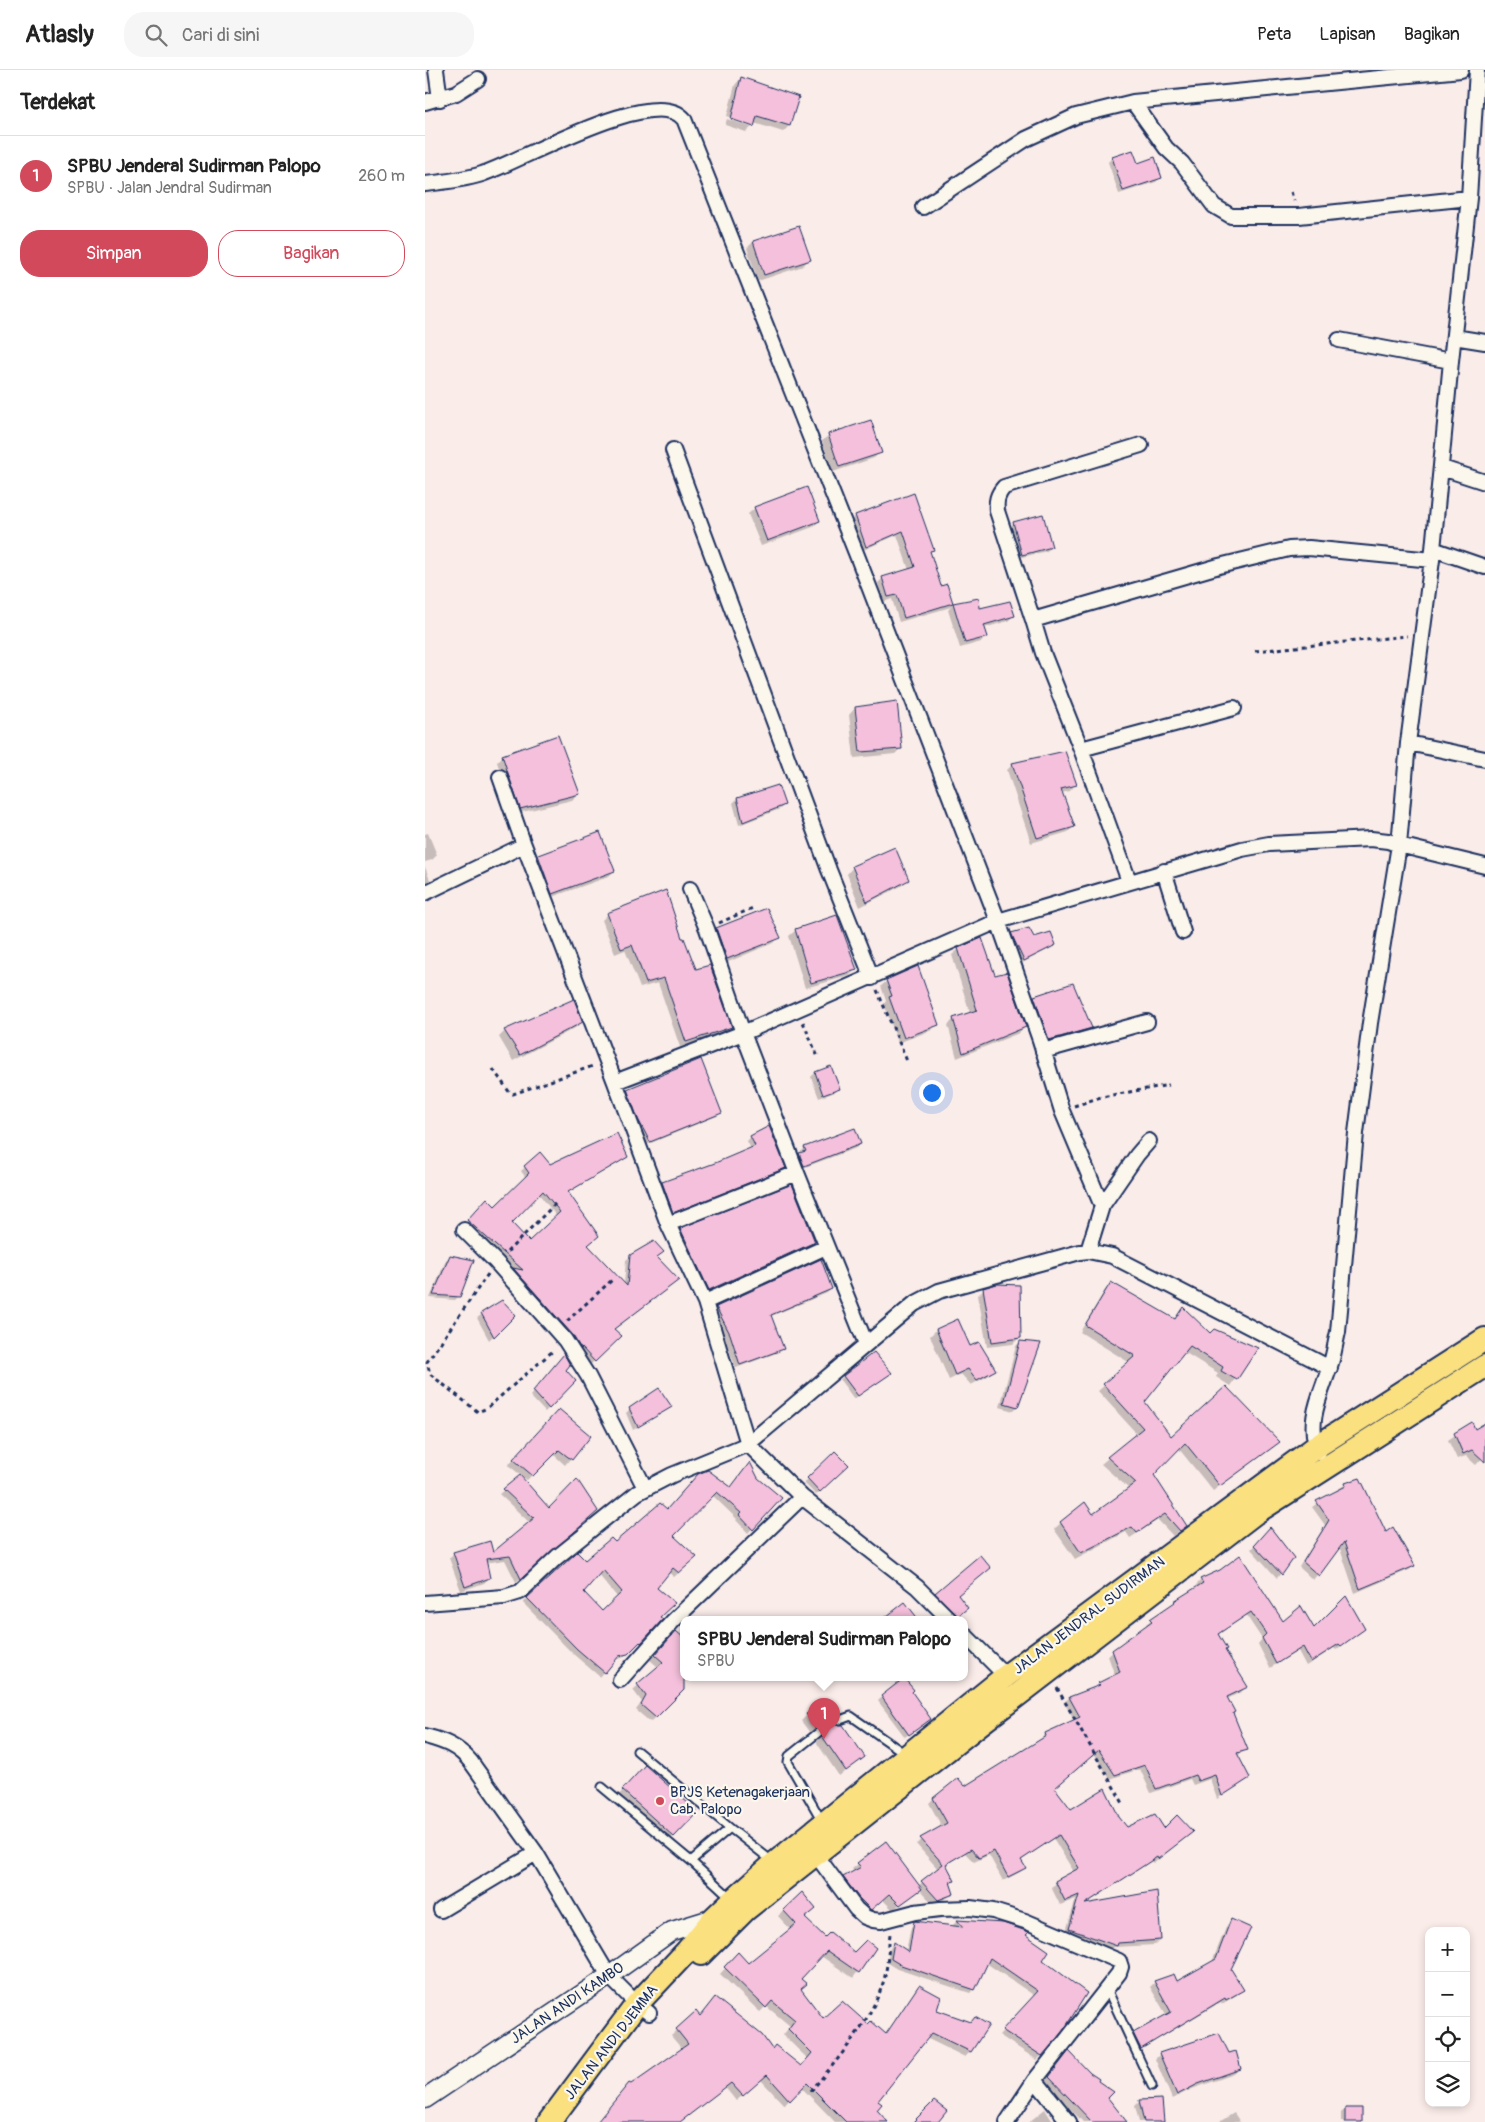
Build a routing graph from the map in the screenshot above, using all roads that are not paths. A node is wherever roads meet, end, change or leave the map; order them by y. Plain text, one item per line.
1 (436, 70) edge
2 (1461, 70) edge
3 (1477, 70) edge
4 (478, 79) dead end
5 (440, 99) junction
6 (425, 102) edge
7 (1133, 102) junction
8 (425, 184) edge
9 (1469, 198) junction
10 (923, 208) dead end
11 (1454, 337) junction
12 (1339, 340) dead end
13 (1485, 342) edge
14 (1451, 361) junction
15 (1141, 445) dead end
16 (673, 450) dead end
17 (1442, 468) junction
18 (1485, 482) edge
19 (1433, 554) junction
20 (1485, 567) edge
21 (1033, 620) junction
22 (1234, 708) dead end
23 (1408, 743) junction
24 (1081, 749) junction
25 (1485, 758) edge
26 (500, 777) dead end
27 (524, 845) junction
28 (1399, 845) junction
29 (1485, 866) edge
30 (1164, 871) junction
31 (1129, 881) junction
32 (690, 888) dead end
33 (425, 893) edge
34 (997, 921) junction
35 (1183, 932) dead end
36 (872, 978) junction
37 (1147, 1022) dead end
38 (743, 1033) junction
39 (1043, 1051) junction
40 (615, 1082) junction
41 (1149, 1141) dead end
42 (797, 1173) junction
43 (1102, 1206) junction
44 (668, 1224) junction
45 (464, 1230) dead end
46 (826, 1247) junction
47 (1088, 1250) junction
48 (705, 1302) junction
49 (1485, 1339) edge
50 (866, 1344) junction
51 (1485, 1366) edge
52 (1330, 1368) junction
53 (748, 1444) junction
54 (1316, 1447) junction
55 (1326, 1467) junction
56 (1284, 1481) junction
57 (645, 1488) junction
58 (803, 1497) junction
59 (425, 1604) edge
60 (946, 1616) edge
61 (968, 1638) edge
62 (1006, 1676) junction
63 (620, 1680) dead end
64 (839, 1720) dead end
65 (819, 1732) dead end
66 (425, 1736) edge
67 (637, 1751) dead end
68 (907, 1756) junction
69 (602, 1787) dead end
70 (823, 1824) junction
71 (730, 1828) junction
72 (536, 1853) junction
73 (816, 1856) junction
74 (691, 1861) junction
75 (775, 1863) junction
76 (733, 1900) junction
77 (441, 1910) dead end
78 (720, 1923) junction
79 (609, 1976) junction
80 (1107, 1989) junction
81 (643, 2008) junction
82 (1035, 2080) junction
83 (1152, 2086) dead end
84 (425, 2099) edge
85 (549, 2122) edge
86 (567, 2122) edge
87 (1007, 2122) edge
88 (1069, 2122) edge

1 - 5 street
2 - 7 street
3 - 9 street
4 - 5 street
5 - 6 street
7 - 9 street
7 - 10 street
8 - 34 street
9 - 11 street
11 - 13 street
11 - 14 street
12 - 14 street
14 - 17 street
15 - 21 street
16 - 36 street
17 - 18 street
17 - 19 street
19 - 20 street
19 - 21 street
19 - 23 street
21 - 24 street
22 - 24 street
23 - 25 street
23 - 28 street
24 - 31 street
26 - 27 street
27 - 33 street
27 - 40 street
28 - 29 street
28 - 30 street
28 - 52 street
30 - 31 street
30 - 35 street
31 - 34 street
32 - 38 street
34 - 36 street
34 - 39 street
36 - 38 street
37 - 39 street
38 - 40 street
38 - 42 street
39 - 43 street
40 - 44 street
41 - 43 street
42 - 44 street
42 - 46 street
43 - 47 street
44 - 48 street
45 - 57 street
46 - 48 street
46 - 50 street
47 - 50 street
47 - 52 street
48 - 53 street
49 - 54 highway, JALAN JENDRAL SUDIRMAN
50 - 53 street
51 - 55 highway, JALAN JENDRAL SUDIRMAN
52 - 54 street
53 - 57 street
53 - 58 street
54 - 55 street
54 - 56 highway, JALAN JENDRAL SUDIRMAN
55 - 56 highway, JALAN JENDRAL SUDIRMAN
56 - 62 highway, JALAN JENDRAL SUDIRMAN
56 - 73 highway, JALAN JENDRAL SUDIRMAN
57 - 59 street
58 - 60 street
58 - 63 street
61 - 62 street
62 - 68 highway, JALAN JENDRAL SUDIRMAN
64 - 68 lane
65 - 70 lane
66 - 72 street
67 - 71 lane
68 - 70 highway, JALAN JENDRAL SUDIRMAN
69 - 74 lane
70 - 75 highway, JALAN JENDRAL SUDIRMAN
71 - 74 lane
71 - 75 lane
72 - 77 street
72 - 79 street
73 - 78 highway, JALAN JENDRAL SUDIRMAN
73 - 80 street
74 - 76 lane
75 - 76 highway, JALAN JENDRAL SUDIRMAN
76 - 78 highway, JALAN JENDRAL SUDIRMAN
78 - 79 street, JALAN ANDI KAMBO
78 - 81 highway, JALAN ANDI DJEMMA
79 - 81 street
79 - 84 street, JALAN ANDI KAMBO
80 - 82 street
80 - 83 lane
81 - 85 highway, JALAN ANDI DJEMMA
81 - 86 highway, JALAN ANDI DJEMMA
82 - 87 street
82 - 88 street

